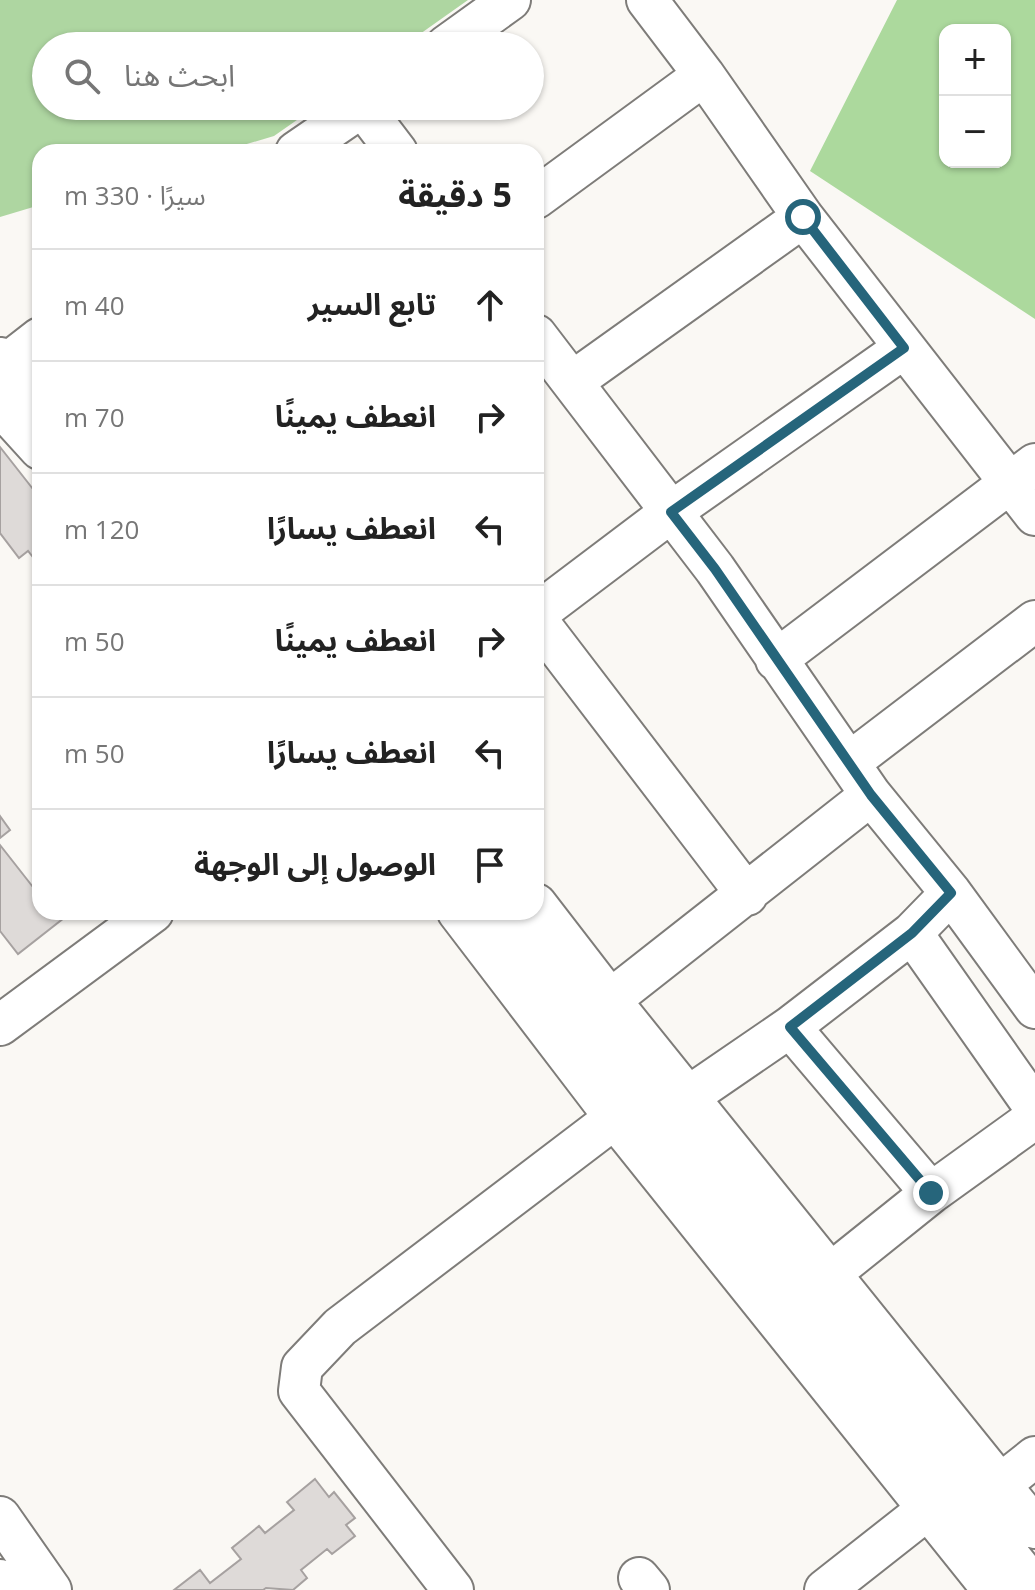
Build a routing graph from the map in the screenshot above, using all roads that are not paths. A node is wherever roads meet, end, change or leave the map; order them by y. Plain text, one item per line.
1 (510, 0) edge
2 (647, 0) edge
3 (465, 32) edge
4 (704, 75) junction
5 (342, 120) edge
6 (373, 120) edge
7 (307, 144) edge
8 (391, 144) edge
9 (544, 192) edge
10 (803, 217) junction
11 (32, 343) edge
12 (544, 345) edge
13 (904, 348) junction
14 (2, 364) edge
15 (572, 382) junction
16 (32, 398) edge
17 (0, 405) edge
18 (32, 440) edge
19 (1022, 473) edge
20 (671, 512) junction
21 (1035, 515) edge
22 (544, 610) edge
23 (1035, 621) edge
24 (544, 627) edge
25 (776, 660) junction
26 (850, 762) junction
27 (871, 795) junction
28 (951, 893) junction
29 (747, 895) junction
30 (544, 918) edge
31 (141, 920) edge
32 (465, 920) edge
33 (508, 920) edge
34 (912, 933) junction
35 (1035, 1008) edge
36 (597, 1010) junction
37 (4, 1013) edge
38 (790, 1027) junction
39 (1035, 1108) edge
40 (647, 1117) junction
41 (1035, 1118) edge
42 (931, 1193) junction
43 (830, 1274) junction
44 (1035, 1457) edge
45 (1001, 1484) junction
46 (928, 1509) junction
47 (0, 1517) edge
48 (1035, 1528) edge
49 (0, 1580) edge
50 (1035, 1588) edge
51 (7, 1590) edge
52 (51, 1590) edge
53 (453, 1590) edge
54 (825, 1590) edge
55 (993, 1590) edge

1 - 3 street
2 - 4 street
4 - 9 street
4 - 10 street
5 - 7 street
6 - 8 street
10 - 13 street
10 - 15 street
11 - 14 street
12 - 15 street
13 - 19 street
13 - 20 street
14 - 16 street
15 - 20 street
17 - 18 street
19 - 21 street
19 - 25 street
20 - 22 street
20 - 25 street
23 - 26 street
24 - 29 street
25 - 26 street
26 - 27 street
27 - 28 street
27 - 29 street
28 - 34 street
28 - 35 street
29 - 36 street
30 - 36 street
31 - 37 street
32 - 40 street
33 - 36 street
34 - 38 street
34 - 39 street
36 - 40 street
38 - 40 street
38 - 42 street
40 - 43 street
40 - 46 street
40 - 50 street
40 - 53 street
41 - 42 street
42 - 43 street
43 - 45 street
44 - 45 street
45 - 48 street
46 - 54 street
46 - 55 street
47 - 52 street
49 - 51 street

